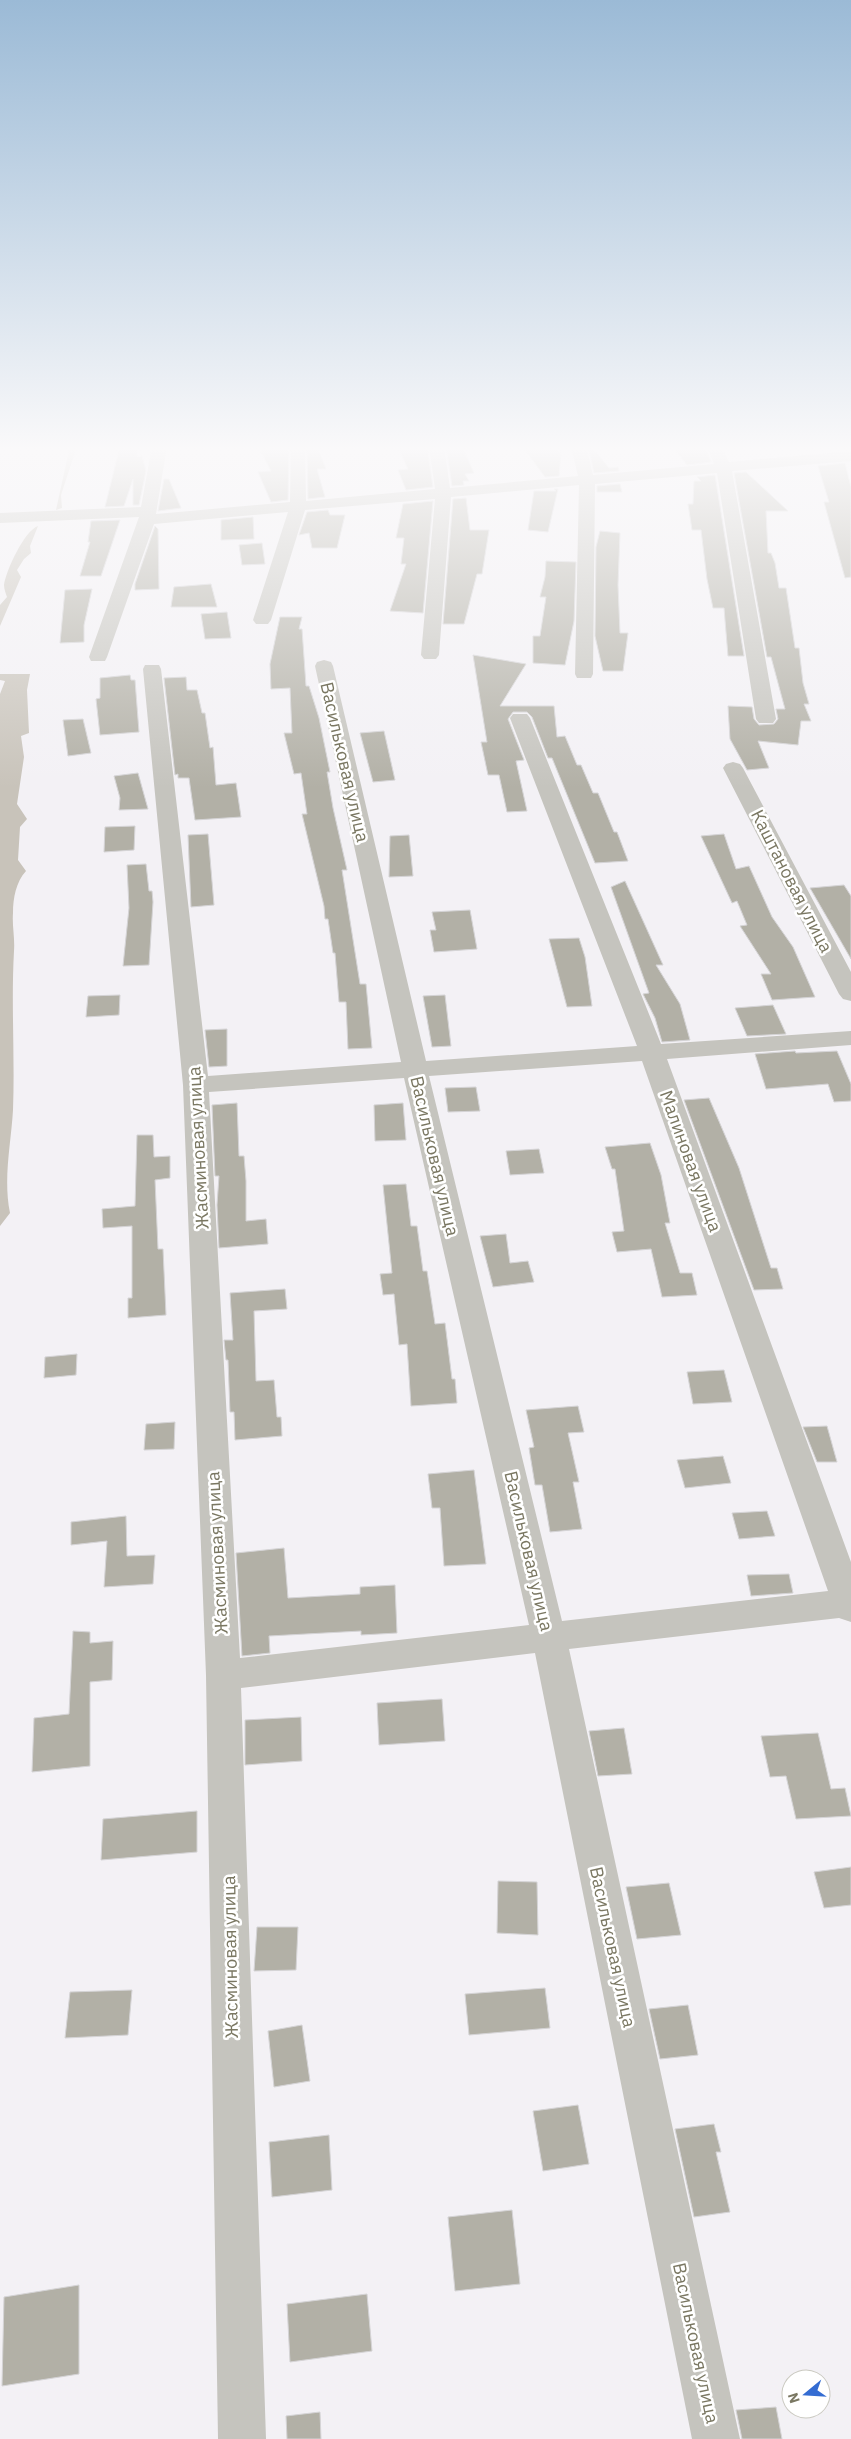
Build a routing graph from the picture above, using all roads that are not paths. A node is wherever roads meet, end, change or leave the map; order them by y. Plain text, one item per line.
1 (132, 560) edge
2 (281, 560) edge
3 (438, 560) edge
4 (586, 560) edge
5 (739, 560) edge
6 (262, 620) dead end
7 (430, 654) dead end
8 (98, 657) dead end
9 (324, 666) dead end
10 (152, 669) dead end
11 (584, 674) dead end
12 (520, 718) dead end
13 (766, 719) dead end
14 (734, 768) dead end
15 (851, 994) edge
16 (851, 1038) edge
17 (652, 1053) junction
18 (415, 1071) junction
19 (196, 1085) junction
20 (850, 1604) edge
21 (549, 1636) junction
22 (223, 1675) junction
23 (242, 2439) edge
24 (716, 2439) edge

1 - 8 street
2 - 6 street
3 - 7 street
4 - 11 street
5 - 13 street
9 - 18 street, Васильковая улица
10 - 19 street, Жасминовая улица
12 - 17 street, Малиновая улица
14 - 15 street, Каштановая улица
16 - 17 street
17 - 18 street
17 - 20 street, Малиновая улица
18 - 19 street
18 - 21 street, Васильковая улица
19 - 22 street, Жасминовая улица
20 - 21 street
21 - 22 street
21 - 24 street, Васильковая улица
22 - 23 street, Жасминовая улица

